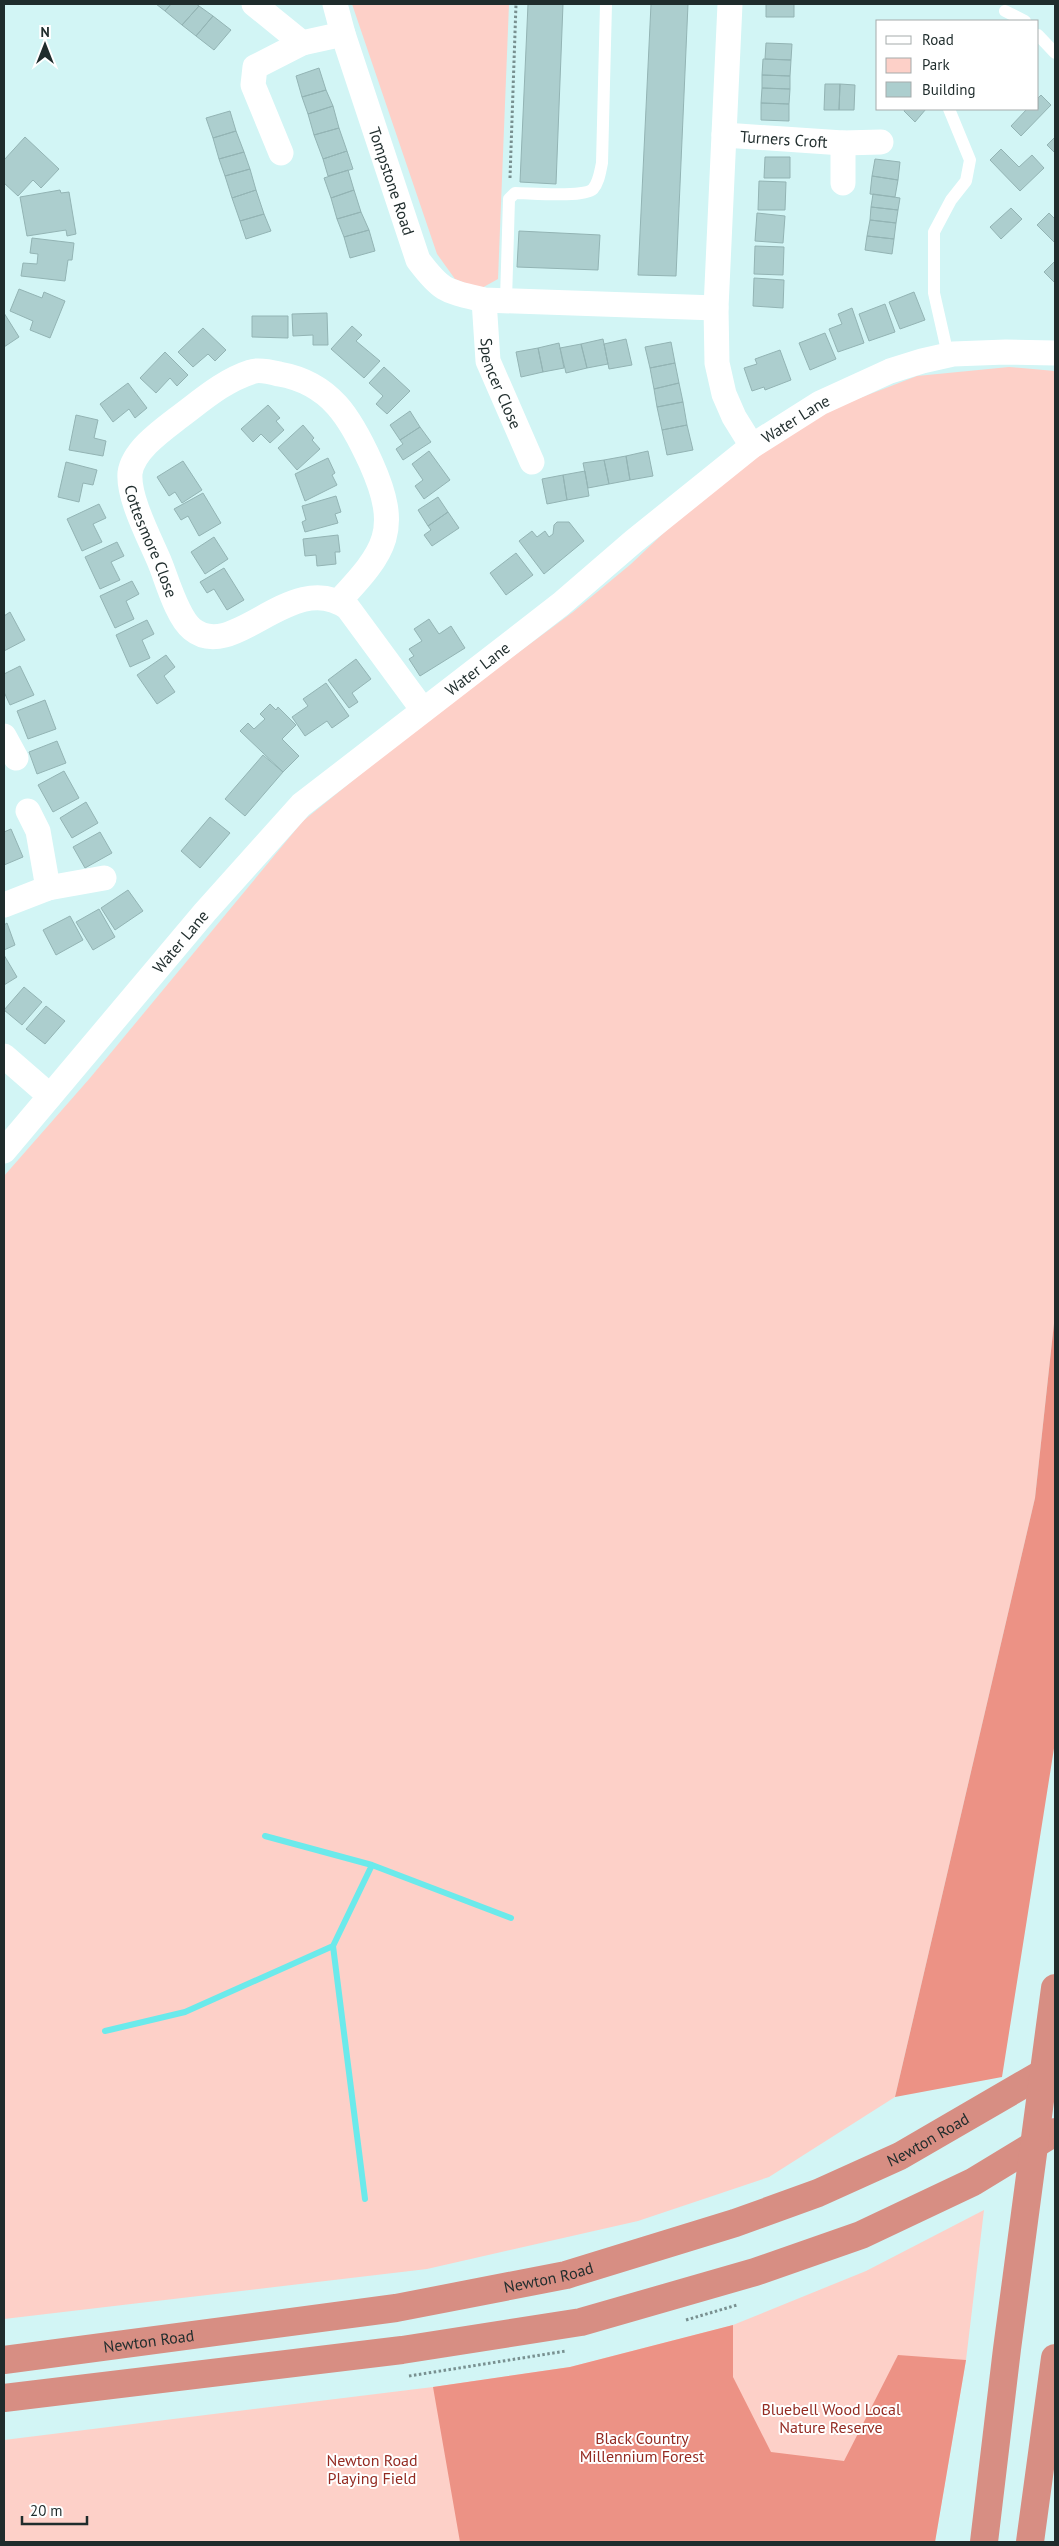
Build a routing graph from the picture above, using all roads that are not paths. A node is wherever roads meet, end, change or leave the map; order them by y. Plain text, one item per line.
1 (254, 4) edge
2 (335, 4) edge
3 (606, 4) edge
4 (730, 4) edge
5 (1005, 12) edge
6 (1023, 20) edge
7 (343, 34) junction
8 (1039, 35) edge
9 (302, 43) junction
10 (1055, 53) edge
11 (949, 110) edge
12 (724, 135) junction
13 (881, 142) dead end
14 (843, 143) junction
15 (281, 153) dead end
16 (843, 183) dead end
17 (495, 300) junction
18 (716, 308) junction
19 (1055, 353) edge
20 (948, 355) junction
21 (752, 446) junction
22 (532, 462) dead end
23 (339, 601) junction
24 (423, 710) junction
25 (4, 736) edge
26 (16, 758) dead end
27 (28, 811) dead end
28 (104, 878) dead end
29 (48, 888) junction
30 (4, 904) edge
31 (4, 1056) edge
32 (50, 1096) junction
33 (4, 1151) edge
34 (1055, 1988) edge
35 (1055, 2066) edge
36 (1055, 2091) edge
37 (1055, 2132) edge
38 (1007, 2349) junction
39 (1055, 2358) edge
40 (4, 2360) edge
41 (4, 2398) edge
42 (984, 2542) edge
43 (1030, 2542) edge

1 - 9 street
2 - 7 street, Tompstone Road
3 - 17 lane
4 - 12 street
5 - 6 lane
7 - 9 street
7 - 17 street, Tompstone Road
8 - 10 lane
9 - 15 street
11 - 20 lane
12 - 14 street, Turners Croft
12 - 18 street
13 - 14 street, Turners Croft
14 - 16 street, Turners Croft
17 - 18 street, Tompstone Road
17 - 22 street, Spencer Close
18 - 21 street
19 - 20 street, Water Lane
20 - 21 street, Water Lane
21 - 24 street, Water Lane
23 - 23 street, Cottesmore Close
23 - 24 street
24 - 32 street, Water Lane
25 - 26 street
27 - 29 street
28 - 29 street
29 - 30 street
31 - 32 street
32 - 33 street, Water Lane
34 - 38 highway
35 - 40 highway, Newton Road
36 - 38 highway
37 - 41 highway
38 - 42 highway
39 - 43 highway

